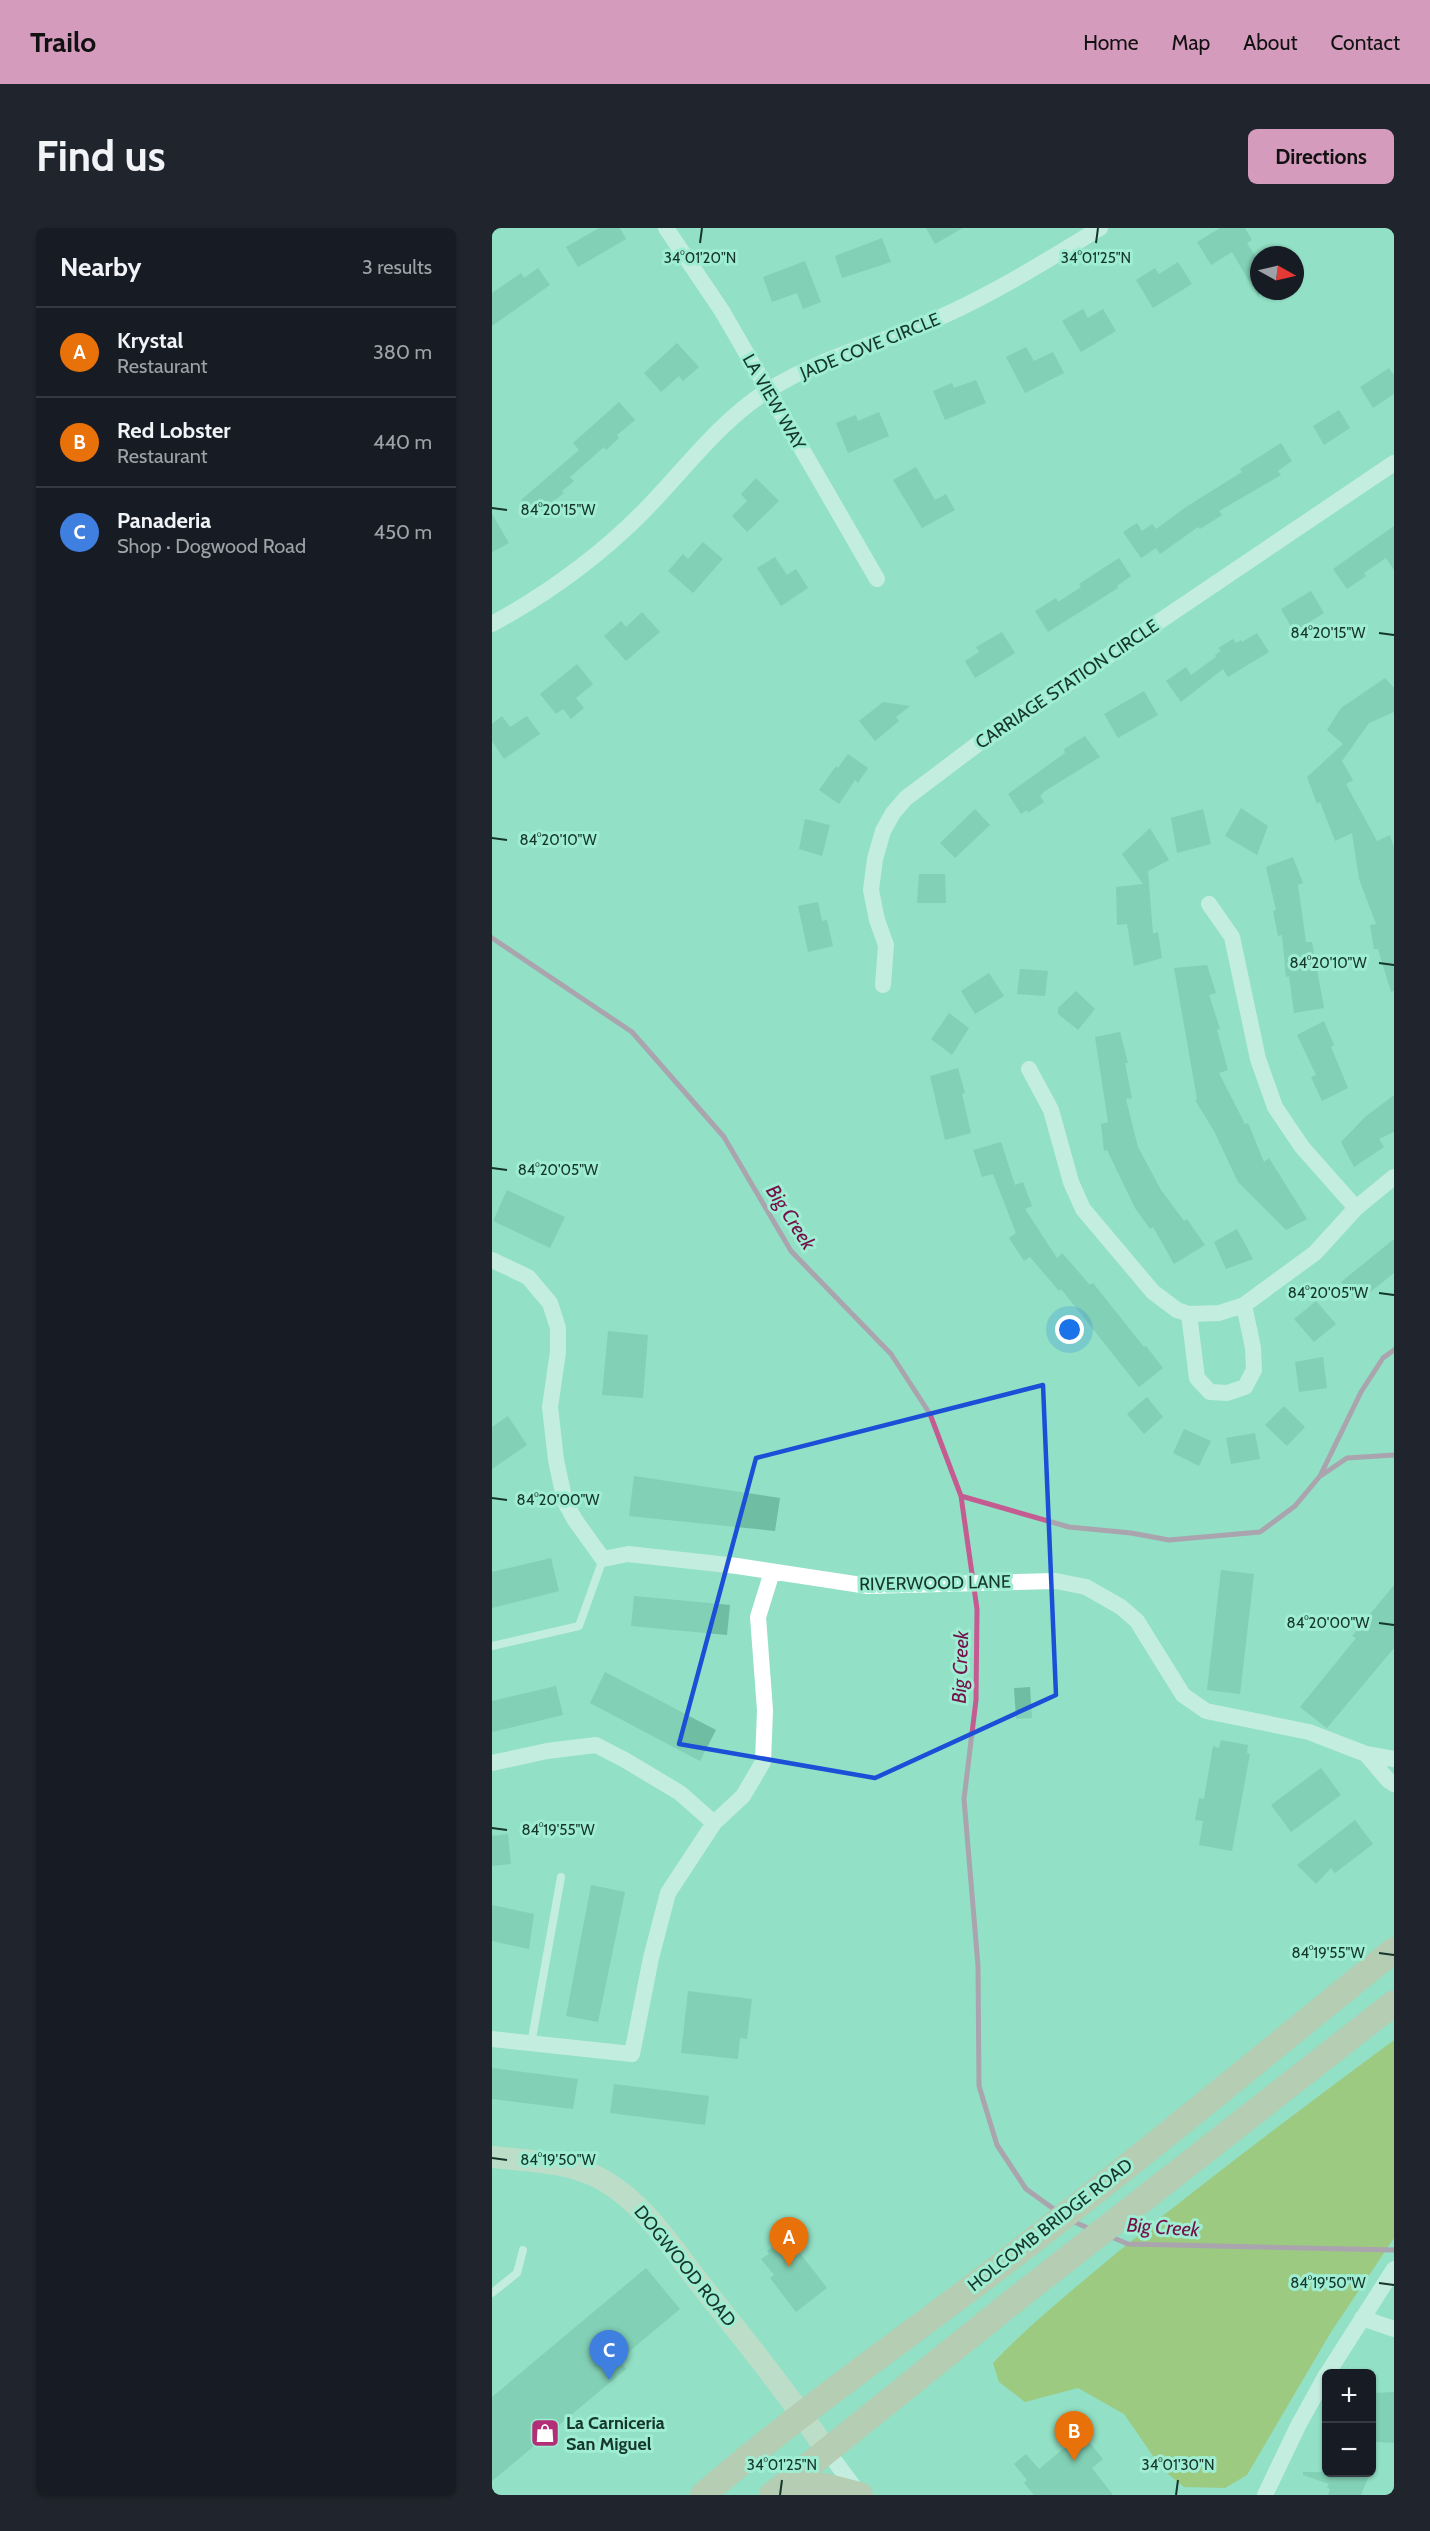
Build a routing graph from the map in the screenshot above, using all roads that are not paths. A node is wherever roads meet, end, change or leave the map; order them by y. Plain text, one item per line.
1 (666, 228) edge
2 (1100, 228) edge
3 (768, 391) junction
4 (1394, 463) edge
5 (877, 579) dead end
6 (492, 624) edge
7 (1209, 904) dead end
8 (883, 985) dead end
9 (1029, 1069) dead end
10 (1394, 1177) edge
11 (1356, 1208) junction
12 (492, 1260) edge
13 (1244, 1305) junction
14 (1189, 1314) junction
15 (603, 1559) junction
16 (772, 1572) junction
17 (492, 1646) edge
18 (1366, 1754) junction
19 (1394, 1759) edge
20 (492, 1763) edge
21 (1394, 1784) edge
22 (714, 1823) junction
23 (561, 1877) dead end
24 (1394, 1950) edge
25 (1394, 2003) edge
26 (492, 2039) edge
27 (531, 2044) junction
28 (492, 2157) edge
29 (524, 2250) dead end
30 (1394, 2269) edge
31 (492, 2293) edge
32 (1362, 2318) junction
33 (1394, 2329) edge
34 (1330, 2369) edge
35 (1322, 2383) edge
36 (802, 2415) junction
37 (828, 2452) junction
38 (779, 2490) edge
39 (703, 2495) edge
40 (860, 2495) edge
41 (1266, 2495) edge

1 - 3 street, LA VIEW WAY
2 - 3 street, JADE COVE CIRCLE
3 - 5 street, LA VIEW WAY
3 - 6 street, JADE COVE CIRCLE
4 - 8 street, CARRIAGE STATION CIRCLE
7 - 11 street
9 - 14 street
10 - 11 street
11 - 13 street
12 - 15 street
13 - 14 street
13 - 14 street
15 - 16 street, RIVERWOOD LANE
15 - 17 lane
16 - 18 street, RIVERWOOD LANE
16 - 22 street
18 - 19 street, RIVERWOOD LANE
18 - 21 street, RIVERWOOD LANE
20 - 22 street
22 - 27 street
23 - 27 lane
24 - 36 main road, HOLCOMB BRIDGE ROAD
25 - 37 main road, HOLCOMB BRIDGE ROAD
26 - 27 street
28 - 36 street, DOGWOOD ROAD
29 - 31 lane
30 - 32 street
32 - 33 street
32 - 34 street
35 - 41 street
36 - 37 street, DOGWOOD ROAD
36 - 39 main road, HOLCOMB BRIDGE ROAD
37 - 38 main road, HOLCOMB BRIDGE ROAD
37 - 40 street
38 - 40 main road

